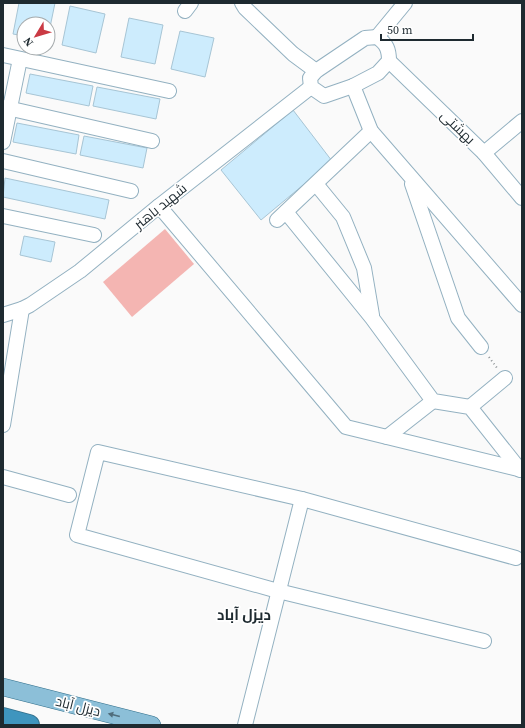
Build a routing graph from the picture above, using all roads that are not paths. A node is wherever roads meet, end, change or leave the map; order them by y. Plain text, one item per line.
1 (242, 3) edge
2 (405, 3) edge
3 (377, 38) junction
4 (3, 55) edge
5 (20, 59) junction
6 (389, 61) junction
7 (316, 71) junction
8 (353, 86) junction
9 (311, 87) junction
10 (170, 91) dead end
11 (6, 108) edge
12 (522, 121) edge
13 (371, 131) junction
14 (152, 141) dead end
15 (3, 142) edge
16 (484, 153) junction
17 (3, 161) edge
18 (409, 176) junction
19 (316, 184) junction
20 (131, 191) dead end
21 (522, 198) edge
22 (159, 206) junction
23 (3, 216) edge
24 (94, 235) dead end
25 (522, 305) edge
26 (22, 309) junction
27 (3, 314) edge
28 (372, 318) junction
29 (481, 347) road end
30 (505, 378) road end
31 (433, 401) junction
32 (470, 407) junction
33 (3, 425) edge
34 (387, 437) junction
35 (521, 470) edge
36 (3, 477) edge
37 (69, 495) dead end
38 (302, 499) junction
39 (516, 558) dead end
40 (278, 591) junction
41 (484, 641) dead end
42 (3, 687) edge
43 (3, 718) edge
44 (28, 725) edge
45 (152, 725) edge
46 (245, 725) edge

1 - 7 street
2 - 3 street
3 - 6 street
3 - 7 street
4 - 5 street
5 - 10 street
5 - 11 street
6 - 8 street
6 - 16 street, بهشتی
7 - 9 street
8 - 9 street
8 - 13 street
9 - 22 street, شهید باهنر
11 - 14 street
11 - 15 street
12 - 16 street
13 - 18 street
13 - 19 street
16 - 21 street, بهشتی
17 - 20 street
18 - 25 street
18 - 29 street
19 - 28 street
19 - 28 street
22 - 26 street, شهید باهنر
22 - 34 street
23 - 24 street
26 - 27 street, شهید باهنر
26 - 33 street
28 - 31 street
30 - 32 street
31 - 32 street
31 - 34 street
32 - 35 street
34 - 35 street
36 - 37 street
38 - 39 street
38 - 40 street
38 - 40 street
40 - 41 street
40 - 46 street
45 -> 42 main road, دیزل آباد
43 - 44 highway

